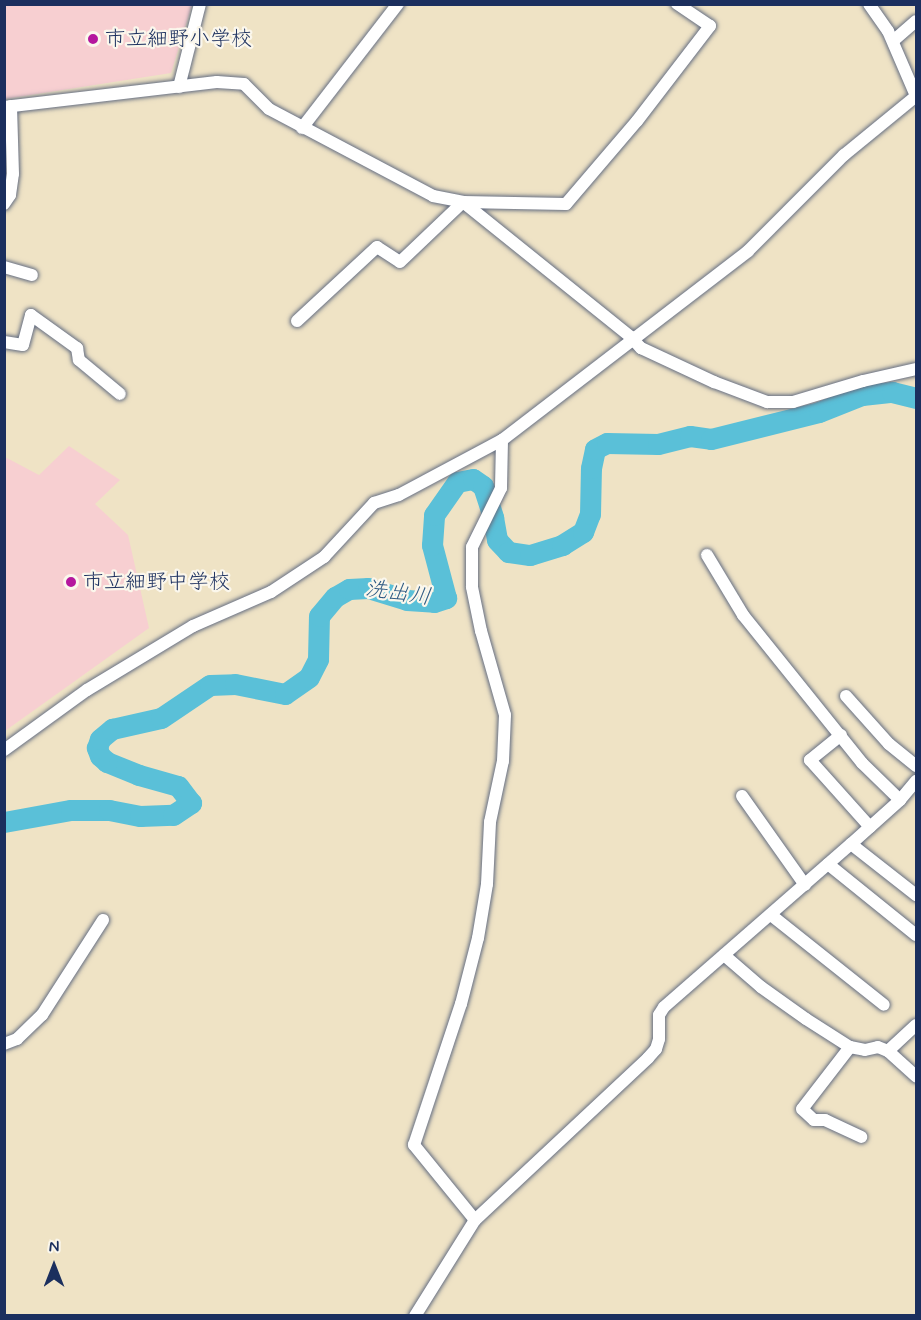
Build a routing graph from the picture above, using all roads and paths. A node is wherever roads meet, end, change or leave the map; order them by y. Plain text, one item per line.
1 (200, 4) edge
2 (398, 4) edge
3 (677, 4) edge
4 (869, 4) edge
5 (916, 21) edge
6 (893, 41) junction
7 (179, 87) junction
8 (916, 96) edge
9 (8, 107) edge
10 (302, 128) junction
11 (463, 202) junction
12 (4, 204) edge
13 (4, 267) edge
14 (32, 275) dead end
15 (297, 321) dead end
16 (633, 341) junction
17 (4, 342) edge
18 (916, 369) edge
19 (120, 394) dead end
20 (502, 440) junction
21 (707, 555) dead end
22 (846, 696) dead end
23 (841, 735) junction
24 (4, 750) edge
25 (916, 766) edge
26 (916, 781) edge
27 (742, 796) dead end
28 (900, 800) junction
29 (870, 827) junction
30 (851, 844) junction
31 (828, 864) junction
32 (805, 885) junction
33 (916, 895) edge
34 (771, 915) junction
35 (103, 920) dead end
36 (916, 935) edge
37 (724, 955) junction
38 (884, 1005) dead end
39 (916, 1025) edge
40 (4, 1044) edge
41 (850, 1047) junction
42 (888, 1051) junction
43 (916, 1076) edge
44 (861, 1137) dead end
45 (474, 1220) junction
46 (415, 1316) edge

1 - 7 street
2 - 10 street
3 - 11 street
4 - 6 street
5 - 6 street
6 - 8 street
7 - 9 street
7 - 10 street
8 - 16 street
9 - 12 street
10 - 11 street
11 - 15 street
11 - 16 street
13 - 14 street
16 - 18 street
16 - 20 street
17 - 19 street
20 - 24 street
20 - 45 street
21 - 23 street
22 - 25 street
23 - 28 street
23 - 29 street
26 - 28 street
27 - 32 street
28 - 29 street
29 - 30 street
30 - 31 street
30 - 33 street
31 - 32 street
31 - 36 street
32 - 34 street
34 - 37 street
34 - 38 street
35 - 40 street
37 - 41 street
37 - 45 street
39 - 42 street
41 - 42 street
41 - 44 street
42 - 43 street
45 - 46 street

